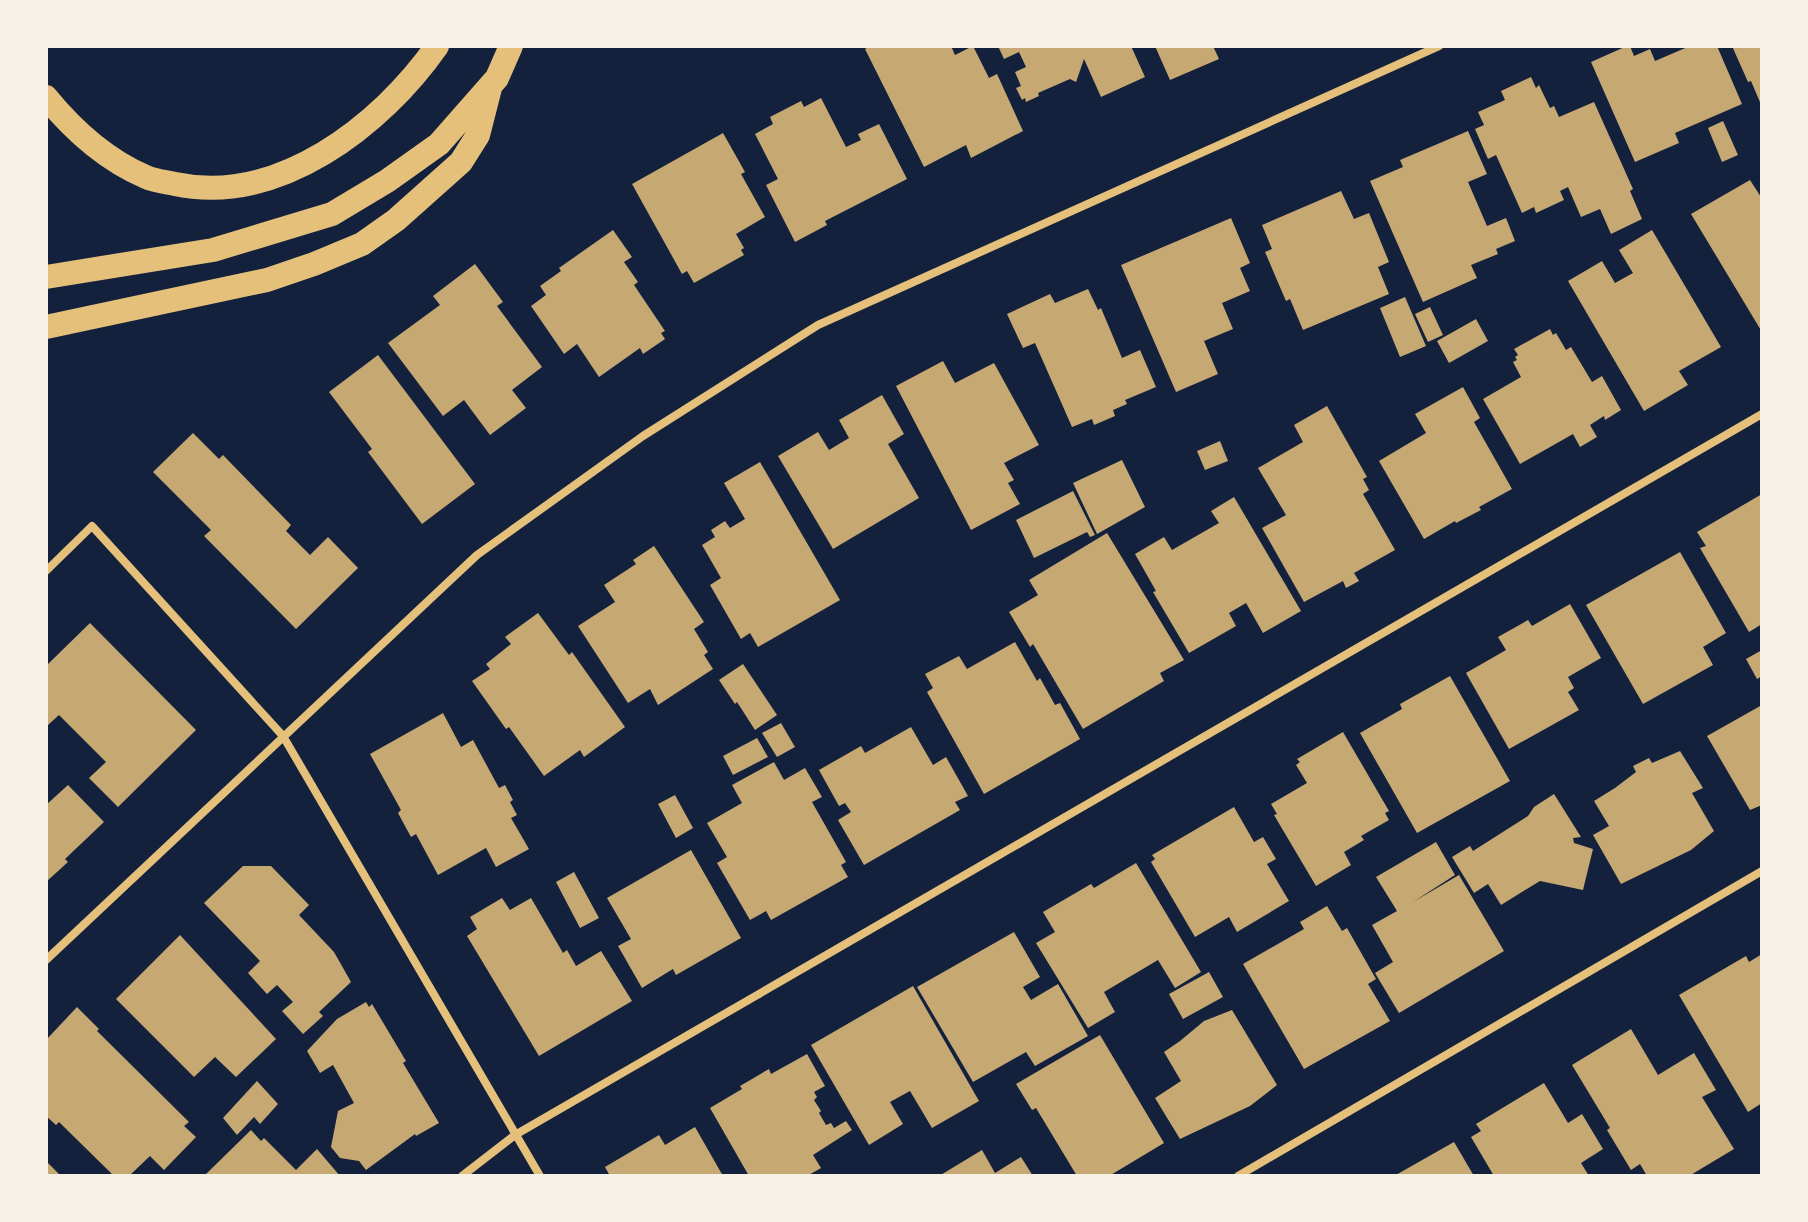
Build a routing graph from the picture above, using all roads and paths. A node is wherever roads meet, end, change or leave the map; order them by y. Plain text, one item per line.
1 (437, 46) edge
2 (511, 46) edge
3 (1439, 46) edge
4 (491, 86) junction
5 (46, 97) edge
6 (46, 277) edge
7 (46, 327) edge
8 (1762, 414) edge
9 (46, 571) edge
10 (283, 736) junction
11 (1762, 871) edge
12 (46, 960) edge
13 (515, 1135) junction
14 (462, 1176) edge
15 (540, 1176) edge
16 (1238, 1176) edge

1 - 5 highway
2 - 4 highway
3 - 10 street
4 - 6 highway
4 - 7 highway
8 - 13 street
9 - 10 street
10 - 12 street
10 - 13 street
11 - 16 street
13 - 14 street
13 - 15 street

